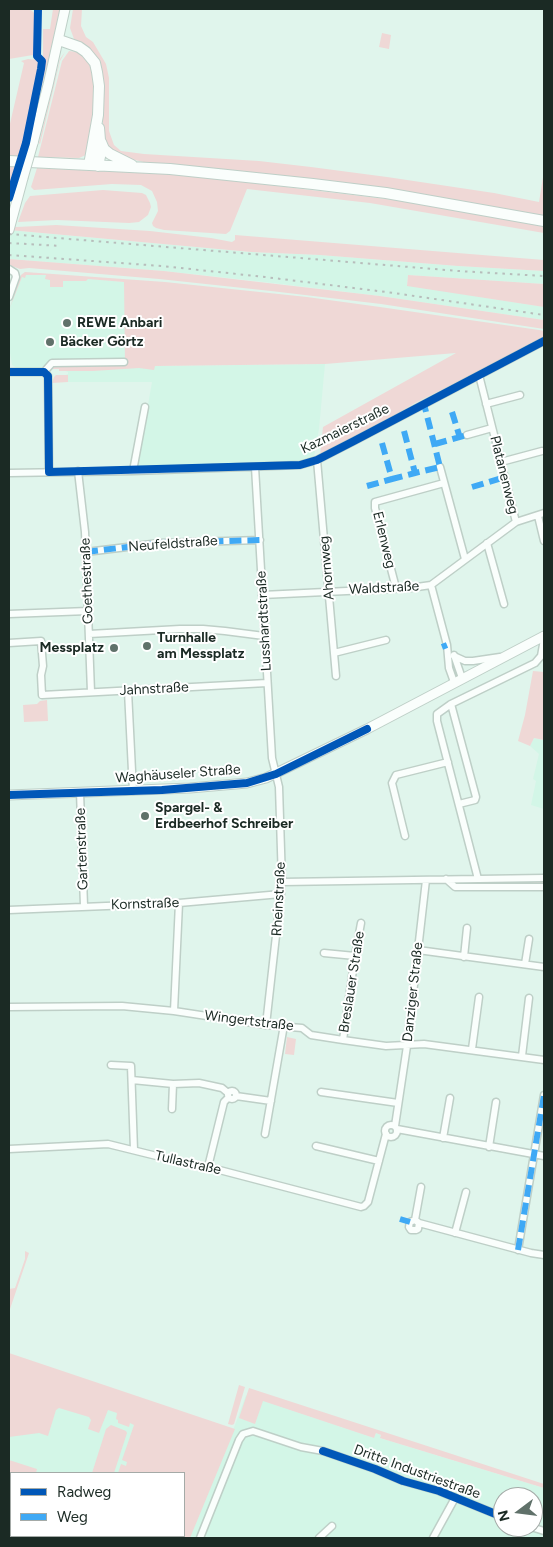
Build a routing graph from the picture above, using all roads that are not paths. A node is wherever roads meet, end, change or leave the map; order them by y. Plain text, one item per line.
1 (65, 9) edge
2 (59, 40) junction
3 (98, 114) junction
4 (101, 142) junction
5 (9, 161) edge
6 (93, 165) junction
7 (138, 167) junction
8 (544, 221) edge
9 (9, 230) edge
10 (12, 271) edge
11 (9, 297) edge
12 (544, 341) edge
13 (124, 362) dead end
14 (9, 372) edge
15 (45, 373) junction
16 (478, 375) junction
17 (520, 395) dead end
18 (486, 404) junction
19 (145, 407) dead end
20 (492, 428) junction
21 (467, 435) dead end
22 (542, 451) dead end
23 (317, 460) junction
24 (502, 462) junction
25 (255, 467) junction
26 (440, 467) dead end
27 (78, 471) junction
28 (133, 471) junction
29 (9, 472) edge
30 (49, 472) junction
31 (444, 483) junction
32 (541, 515) edge
33 (516, 522) junction
34 (260, 540) junction
35 (544, 540) edge
36 (487, 543) junction
37 (86, 552) junction
38 (465, 559) junction
39 (431, 585) junction
40 (396, 588) junction
41 (329, 591) junction
42 (262, 594) junction
43 (504, 604) dead end
44 (88, 611) junction
45 (9, 614) edge
46 (89, 634) junction
47 (264, 636) junction
48 (544, 637) edge
49 (386, 640) dead end
50 (9, 643) edge
51 (447, 645) junction
52 (334, 653) junction
53 (454, 656) junction
54 (504, 657) junction
55 (336, 676) dead end
56 (458, 680) junction
57 (267, 683) junction
58 (128, 690) junction
59 (91, 692) junction
60 (451, 704) junction
61 (448, 762) junction
62 (276, 774) junction
63 (132, 791) junction
64 (80, 792) junction
65 (9, 795) edge
66 (459, 804) junction
67 (405, 836) dead end
68 (544, 878) edge
69 (478, 879) junction
70 (426, 880) junction
71 (446, 880) junction
72 (282, 882) junction
73 (544, 887) edge
74 (281, 894) junction
75 (179, 903) junction
76 (84, 906) junction
77 (9, 910) edge
78 (361, 923) dead end
79 (467, 928) dead end
80 (529, 939) dead end
81 (418, 950) junction
82 (324, 953) dead end
83 (355, 956) junction
84 (464, 957) junction
85 (525, 964) junction
86 (544, 967) edge
87 (479, 997) dead end
88 (529, 998) dead end
89 (9, 1008) edge
90 (174, 1011) junction
91 (266, 1025) junction
92 (284, 1025) junction
93 (343, 1040) junction
94 (407, 1046) junction
95 (472, 1050) junction
96 (522, 1056) junction
97 (544, 1060) edge
98 (111, 1066) dead end
99 (132, 1080) junction
100 (173, 1084) junction
101 (321, 1092) dead end
102 (228, 1095) junction
103 (544, 1095) edge
104 (450, 1098) dead end
105 (271, 1101) junction
106 (496, 1102) dead end
107 (398, 1103) junction
108 (172, 1110) dead end
109 (396, 1128) junction
110 (266, 1134) dead end
111 (443, 1138) junction
112 (316, 1146) dead end
113 (489, 1147) junction
114 (9, 1149) edge
115 (134, 1150) junction
116 (535, 1155) junction
117 (544, 1156) edge
118 (379, 1161) junction
119 (208, 1167) junction
120 (421, 1188) dead end
121 (466, 1192) dead end
122 (455, 1233) junction
123 (518, 1250) junction
124 (544, 1256) edge
125 (455, 1498) junction
126 (493, 1513) edge
127 (332, 1526) dead end
128 (200, 1538) edge
129 (319, 1538) edge
130 (433, 1538) edge

1 - 2 street
2 - 3 main road
2 - 9 street, bridge
3 - 4 main road
3 - 6 main road
4 - 6 main road
4 - 7 main road
5 - 6 main road
6 - 7 main road
7 - 8 main road
10 - 11 street
12 - 16 street, Kazmaierstraße
13 - 15 street
14 - 15 street
15 - 30 street
16 - 18 street, Platanenweg
16 - 23 street, Kazmaierstraße
17 - 18 street
18 - 20 street, Platanenweg
19 - 28 street
20 - 21 street, Platanenweg
20 - 24 street, Platanenweg
22 - 24 street
23 - 25 street, Kazmaierstraße
23 - 41 street, Ahornweg
24 - 33 street, Platanenweg
25 - 28 street, Kazmaierstraße
25 - 34 street, Lusshardtstraße
26 - 31 street
27 - 28 street, Kazmaierstraße
27 - 30 street, Kazmaierstraße
27 - 37 street, Goethestraße
29 - 30 street, Kazmaierstraße
31 - 38 street
31 - 40 street, Erlenweg
32 - 33 street, Waldstraße
32 - 35 street
33 - 36 street, Waldstraße
34 - 37 street, Neufeldstraße
34 - 42 street, Lusshardtstraße
36 - 38 street, Waldstraße
36 - 43 street
37 - 44 street, Goethestraße
38 - 39 street, Waldstraße
39 - 40 street, Waldstraße
39 - 51 street
40 - 41 street, Waldstraße
41 - 42 street, Waldstraße
41 - 52 street, Ahornweg
42 - 47 street, Lusshardtstraße
44 - 45 street
44 - 46 street, Goethestraße
46 - 47 street
46 - 59 street, Goethestraße
47 - 57 street, Lusshardtstraße
48 - 54 street, Waghäuseler Straße
48 - 60 street
49 - 52 street
50 - 59 street, Jahnstraße
51 - 53 street
51 - 56 street
52 - 55 street, Ahornweg
53 - 54 street
53 - 56 street
54 - 56 street, Waghäuseler Straße
56 - 62 street, Waghäuseler Straße
57 - 58 street, Jahnstraße
57 - 62 street, Lusshardtstraße
58 - 59 street, Jahnstraße
58 - 63 street
60 - 61 street
60 - 66 street
61 - 66 street
61 - 67 street
62 - 63 street, Waghäuseler Straße
62 - 72 street, Rheinstraße
63 - 64 street, Waghäuseler Straße
64 - 65 street, Waghäuseler Straße
64 - 76 street, Gartenstraße
66 - 69 street
68 - 69 street
69 - 71 street
70 - 71 street
70 - 72 street
70 - 81 street, Danziger Straße
71 - 73 street
72 - 74 street, Rheinstraße
74 - 75 street, Kornstraße
74 - 91 street, Rheinstraße
75 - 76 street, Kornstraße
75 - 90 street
76 - 77 street, Kornstraße
78 - 83 street, Breslauer Straße
79 - 84 street
80 - 85 street
81 - 84 street
81 - 94 street, Danziger Straße
82 - 83 street
83 - 93 street, Breslauer Straße
84 - 85 street
85 - 86 street
87 - 95 street
88 - 96 street
89 - 90 street, Wingertstraße
90 - 91 street, Wingertstraße
91 - 92 street, Wingertstraße
92 - 93 street, Wingertstraße
92 - 105 street
93 - 94 street, Wingertstraße
94 - 95 street, Wingertstraße
94 - 107 street, Danziger Straße
95 - 96 street, Wingertstraße
96 - 97 street, Wingertstraße
98 - 99 street
99 - 100 street
99 - 115 street
100 - 102 street
100 - 108 street
101 - 107 street
102 - 105 street
102 - 119 street
103 - 116 street
104 - 111 street
105 - 110 street
106 - 113 street
107 - 109 street, Danziger Straße
109 - 111 street
109 - 118 street
111 - 113 street
112 - 118 street
113 - 116 street
114 - 115 street, Tullastraße
115 - 119 street, Tullastraße
116 - 117 street
116 - 123 street
118 - 119 street, Tullastraße
120 - 122 street
121 - 122 street
122 - 123 street
123 - 124 street
125 - 126 street, Dritte Industriestraße
125 - 128 street, Dritte Industriestraße
125 - 130 street
127 - 129 street

